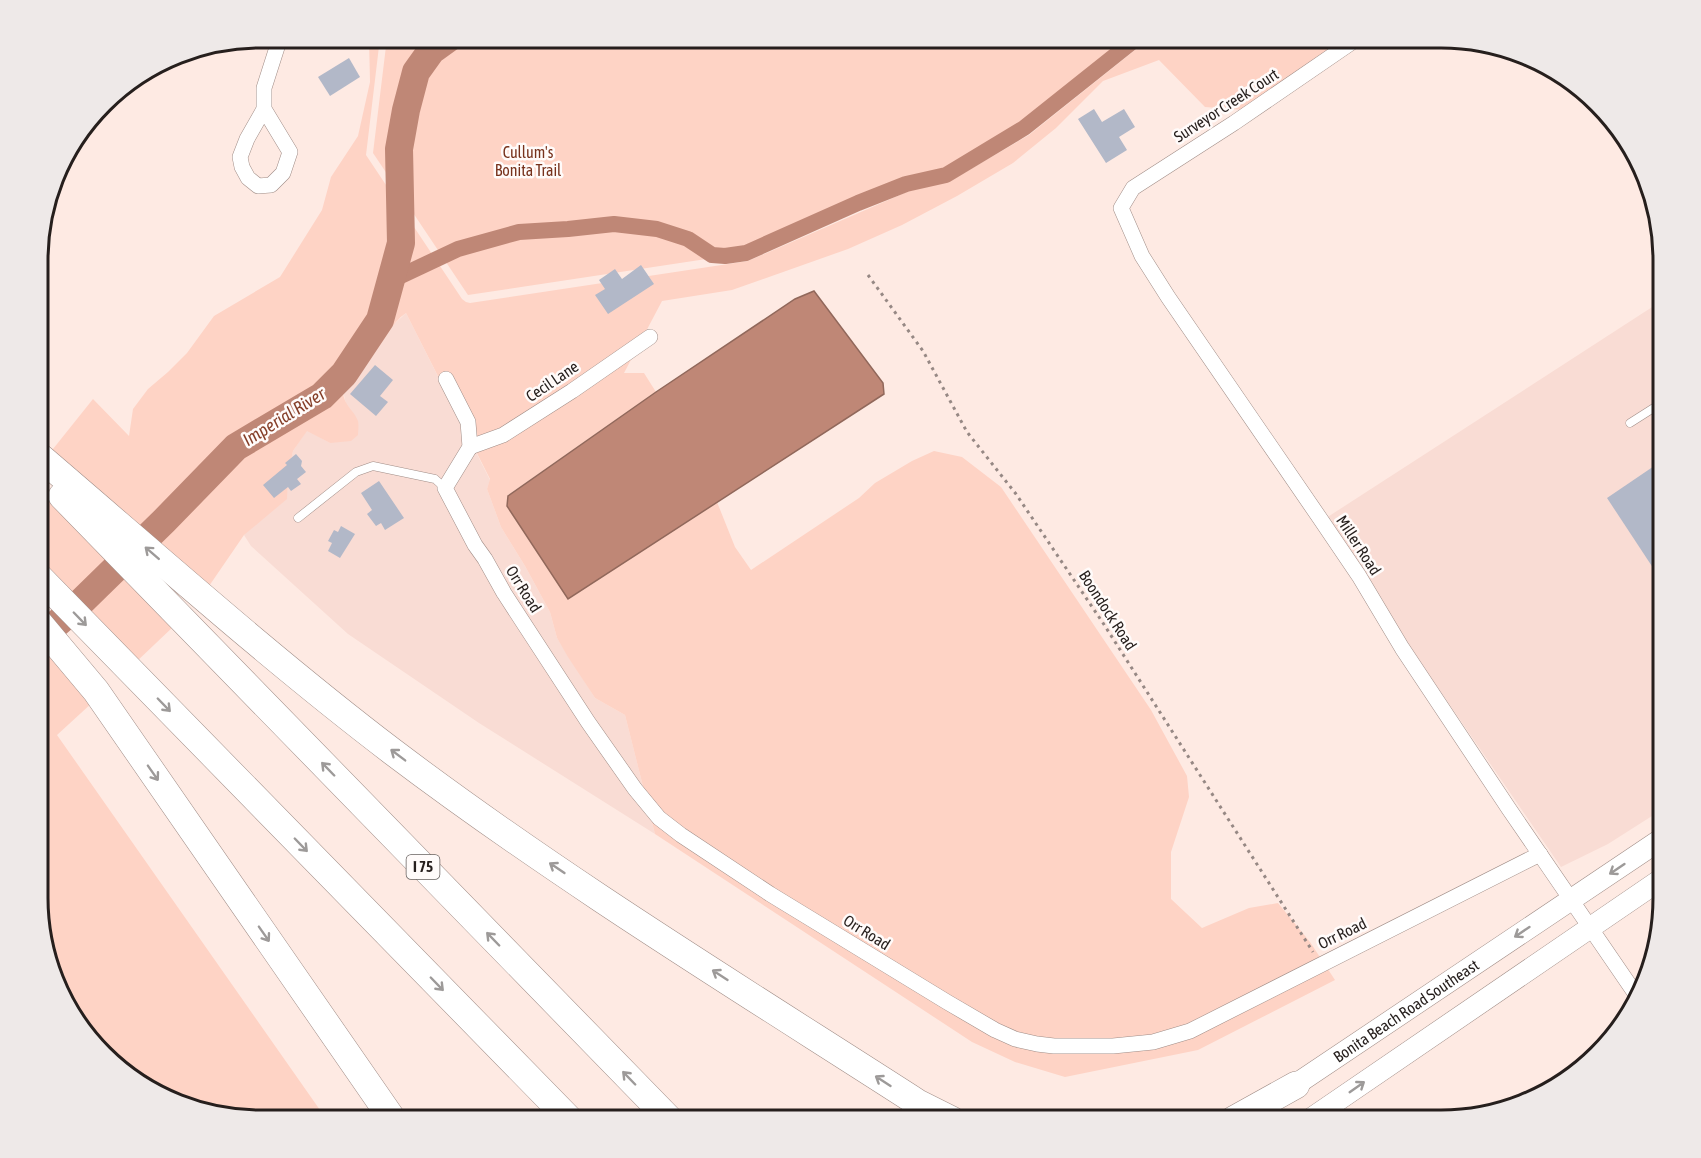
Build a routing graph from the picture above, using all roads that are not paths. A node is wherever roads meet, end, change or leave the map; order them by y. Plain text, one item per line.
1 (277, 48) edge
2 (1343, 48) edge
3 (264, 109) junction
4 (1121, 208) joint
5 (650, 337) dead end
6 (446, 379) dead end
7 (1653, 408) edge
8 (1630, 423) dead end
9 (470, 447) junction
10 (48, 464) edge
11 (48, 482) edge
12 (445, 488) junction
13 (298, 518) dead end
14 (48, 586) edge
15 (48, 634) edge
16 (1653, 845) edge
17 (1540, 854) junction
18 (1653, 885) edge
19 (1571, 899) junction
20 (1590, 927) junction
21 (1632, 989) edge
22 (1296, 1085) junction
23 (918, 1103) junction
24 (386, 1110) edge
25 (560, 1110) edge
26 (660, 1110) edge
27 (930, 1110) edge
28 (932, 1110) edge
29 (1251, 1110) edge
30 (1258, 1110) edge
31 (1324, 1110) edge

1 - 3 street
2 - 4 street, Surveyor Creek Court
3 - 3 street
4 - 17 street, Miller Road
5 - 9 street, Cecil Lane
6 - 9 street
7 - 8 lane
9 - 12 street
23 -> 10 highway
26 -> 11 highway, I 75
12 - 13 lane
12 - 17 street, Orr Road
14 -> 25 highway
15 -> 24 highway
16 -> 19 street, Bonita Beach Road Southeast
17 - 19 street, Miller Road
18 - 20 street
19 - 20 street, Miller Road
19 -> 22 street, Bonita Beach Road Southeast
20 - 21 street, Miller Road
31 -> 20 street
22 - 29 highway
22 - 30 street, Bonita Beach Road Southeast
23 - 27 highway
23 - 28 highway

